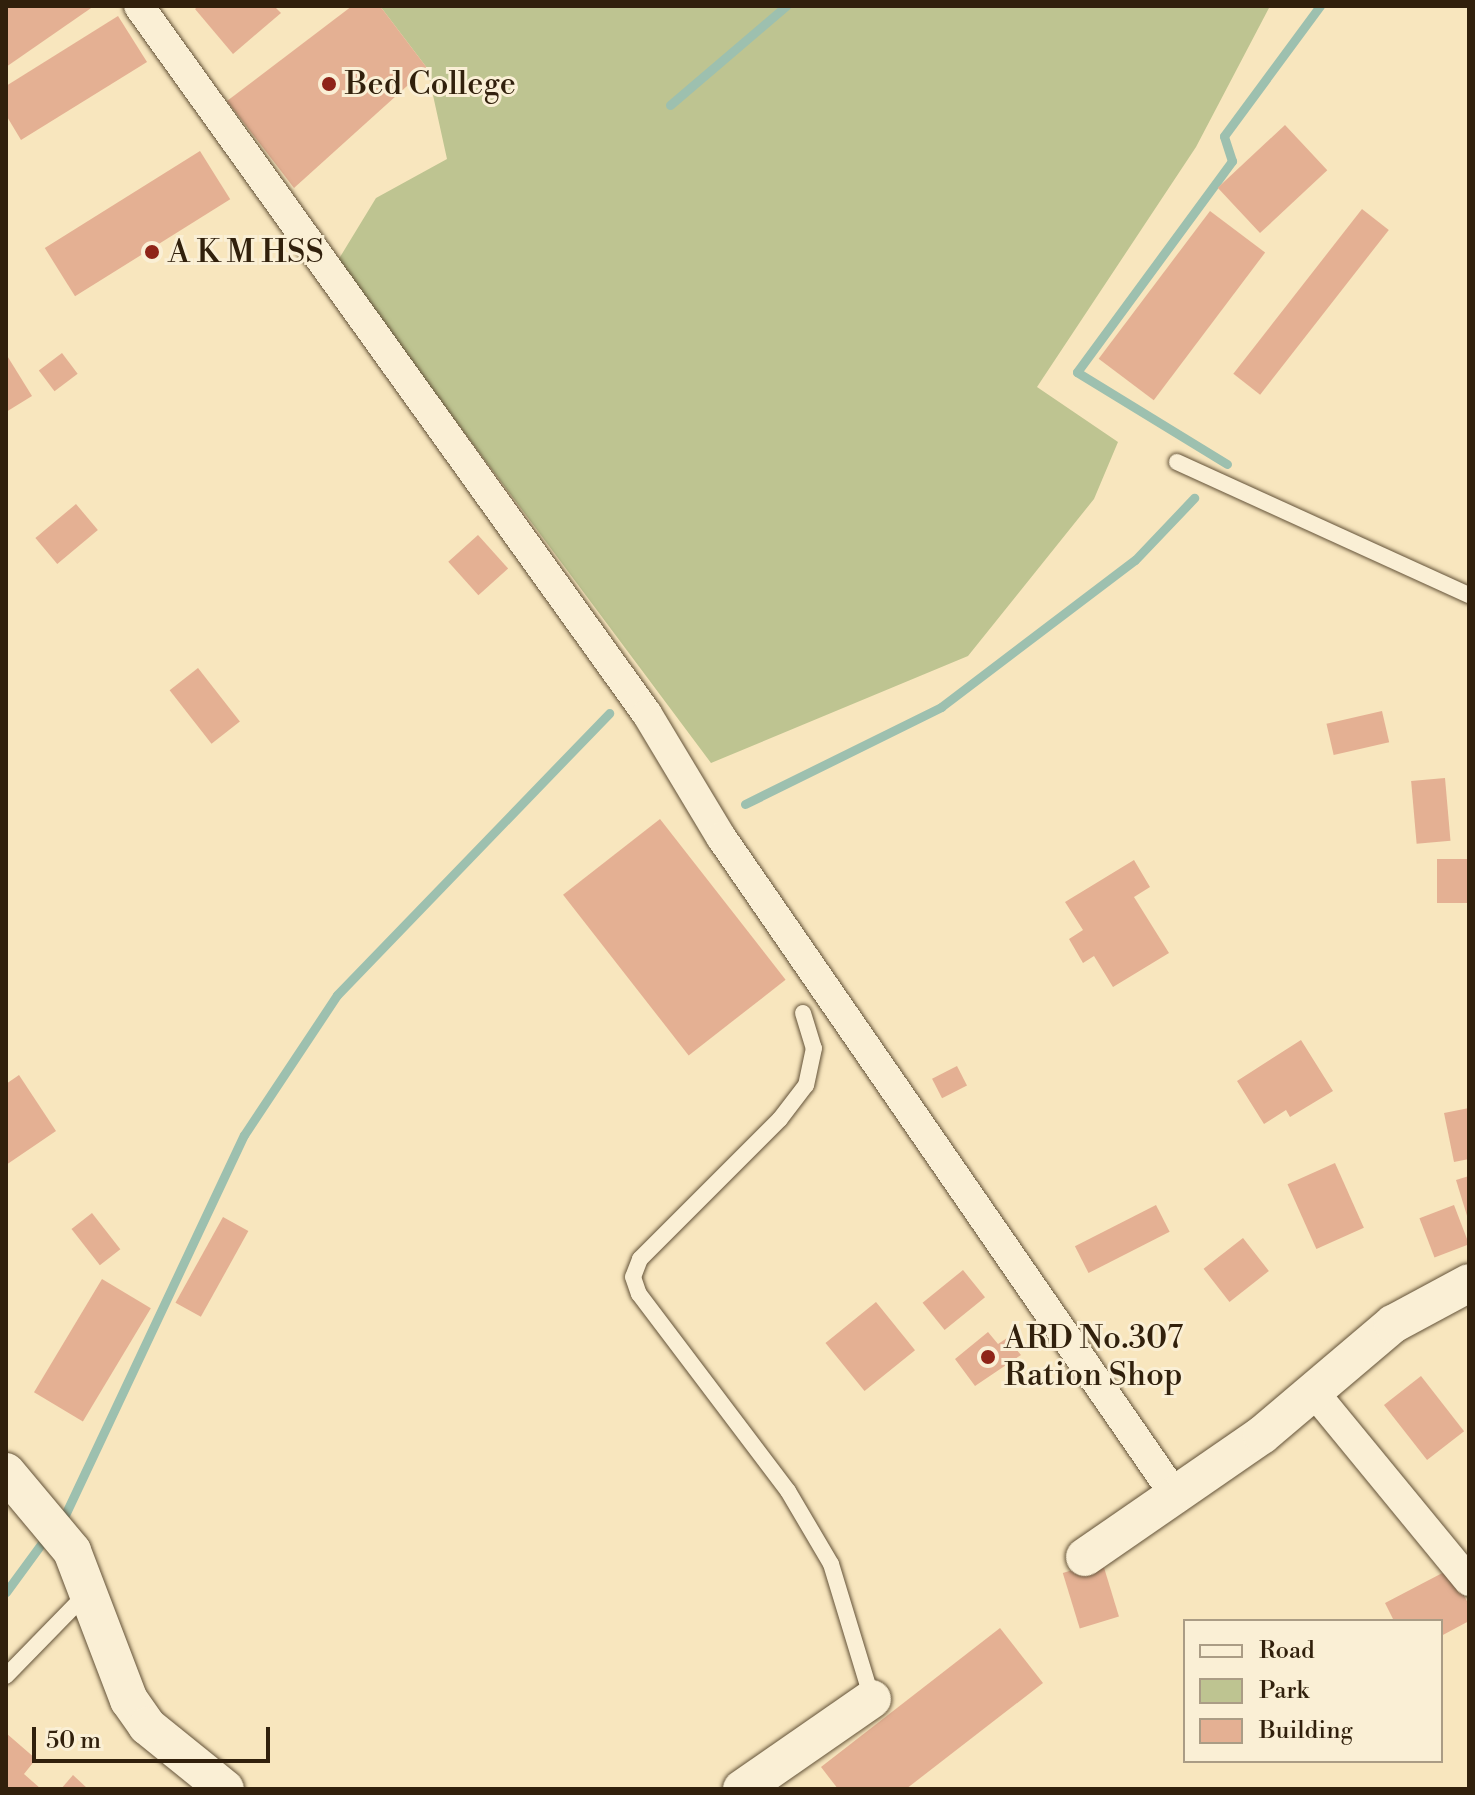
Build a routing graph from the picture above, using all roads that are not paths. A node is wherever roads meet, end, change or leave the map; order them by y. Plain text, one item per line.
1 (139, 6) edge
2 (1177, 462) dead end
3 (1469, 595) edge
4 (803, 1013) dead end
5 (1469, 1283) edge
6 (1313, 1391) junction
7 (6, 1472) edge
8 (1177, 1498) junction
9 (1085, 1557) dead end
10 (1469, 1581) edge
11 (88, 1592) junction
12 (6, 1676) edge
13 (872, 1699) joint
14 (225, 1789) edge
15 (742, 1789) edge

1 - 8 street
2 - 3 lane
4 - 13 lane
5 - 6 street
6 - 8 street
6 - 10 street
7 - 11 street
8 - 9 street
11 - 12 lane
11 - 14 street
13 - 15 street

